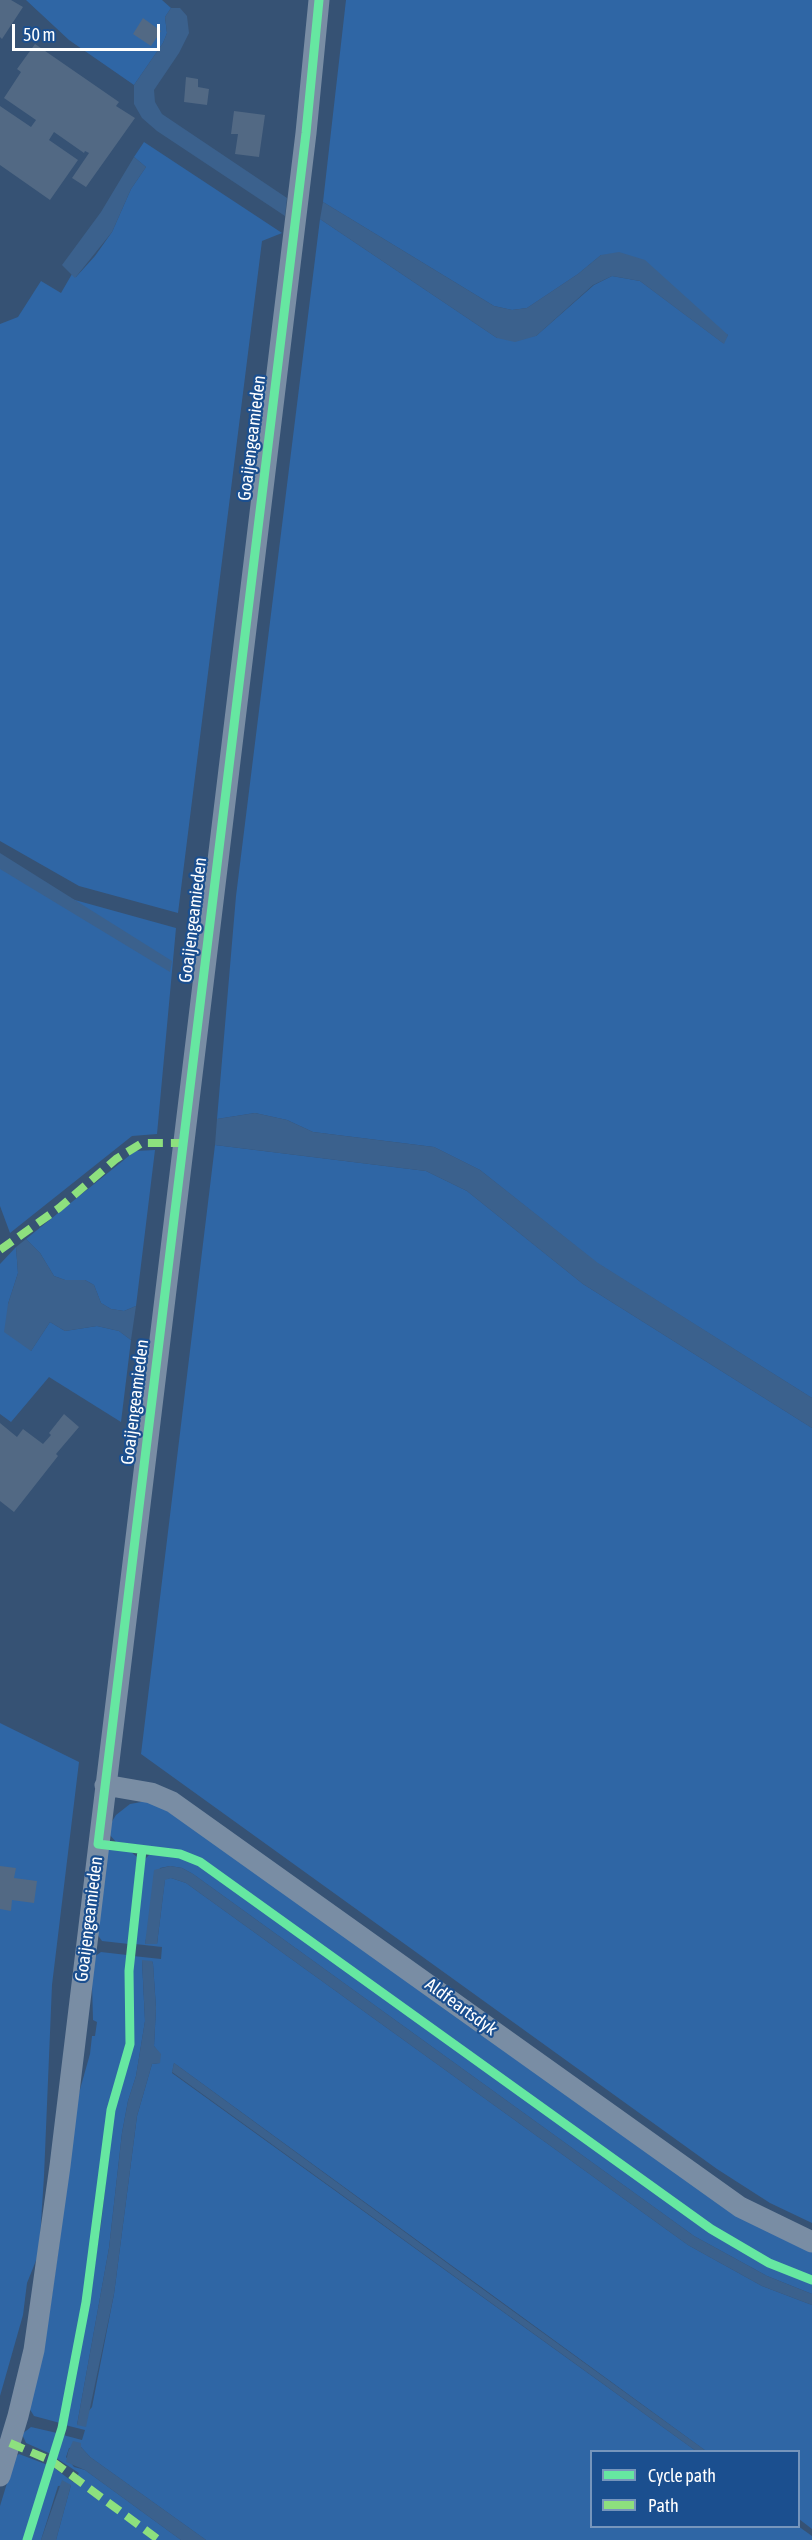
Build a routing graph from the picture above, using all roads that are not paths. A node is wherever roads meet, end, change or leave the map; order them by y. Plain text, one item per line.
1 (319, 0) edge
2 (105, 1785) junction
3 (812, 2242) edge
4 (0, 2476) edge

1 - 2 street, Goaijengeamieden
2 - 3 street, Aldfeartsdyk
2 - 4 street, Goaijengeamieden

